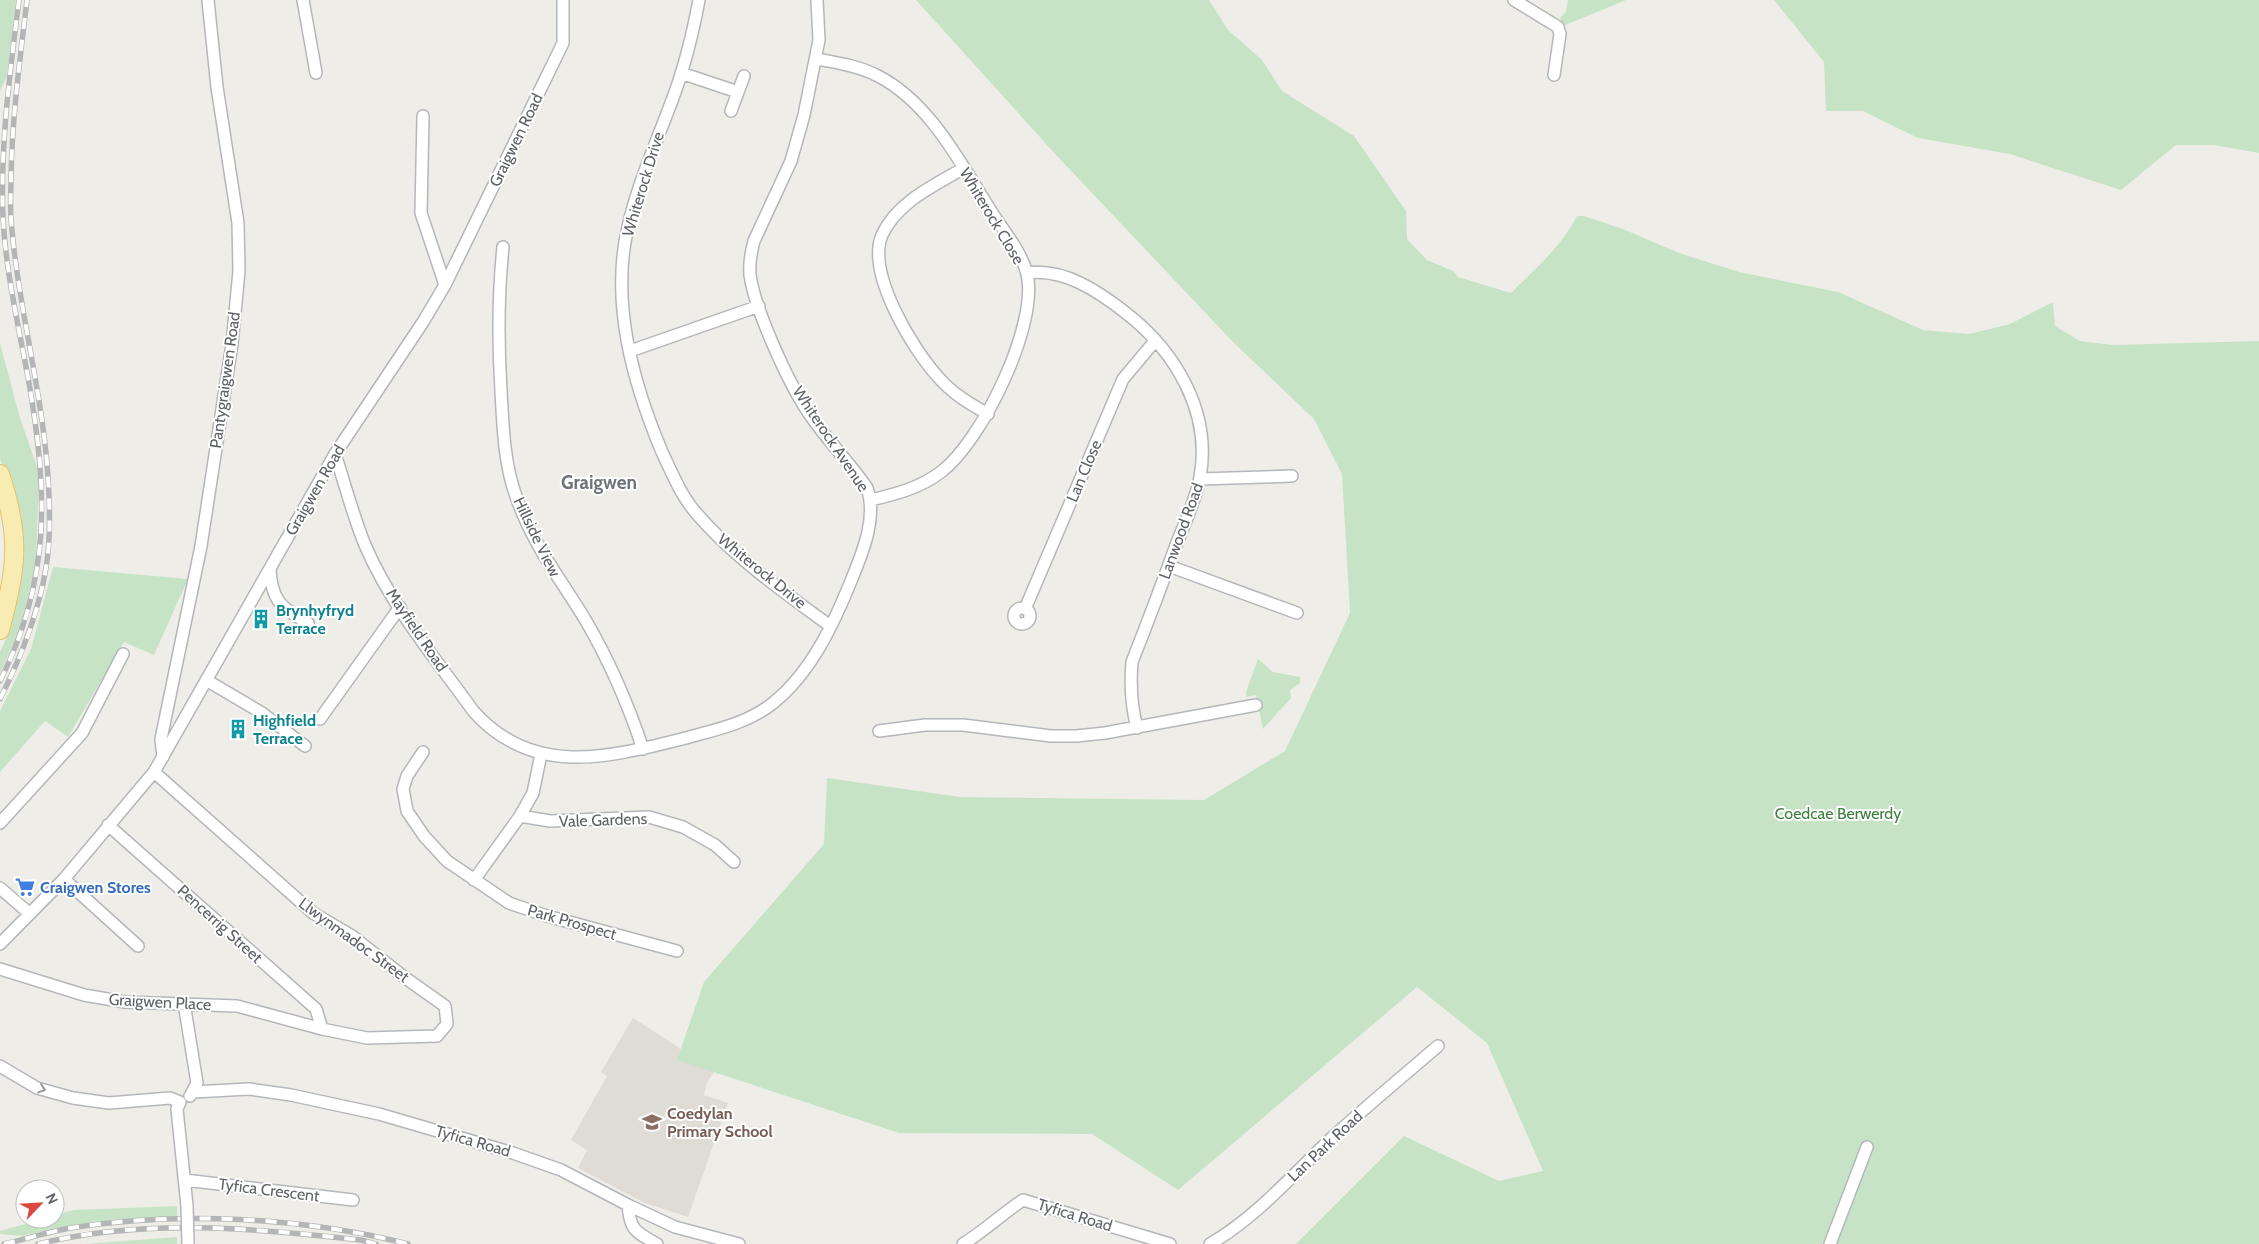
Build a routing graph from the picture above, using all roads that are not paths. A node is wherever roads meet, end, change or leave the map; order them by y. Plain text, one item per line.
1 (208, 0) edge
2 (303, 0) edge
3 (563, 0) edge
4 (699, 0) edge
5 (817, 0) edge
6 (1514, 0) edge
7 (817, 59) junction
8 (316, 73) dead end
9 (681, 73) junction
10 (744, 76) dead end
11 (1554, 76) dead end
12 (738, 92) junction
13 (731, 112) dead end
14 (423, 116) dead end
15 (964, 168) junction
16 (504, 247) dead end
17 (1027, 273) junction
18 (445, 285) junction
19 (759, 306) junction
20 (1155, 340) junction
21 (630, 351) junction
22 (988, 414) junction
23 (335, 454) junction
24 (0, 474) edge
25 (1292, 476) dead end
26 (1200, 479) junction
27 (871, 500) junction
28 (1169, 566) junction
29 (270, 568) junction
30 (400, 607) junction
31 (1025, 609) dead end
32 (1297, 614) dead end
33 (308, 623) dead end
34 (830, 626) junction
35 (0, 630) edge
36 (123, 654) dead end
37 (206, 680) junction
38 (1256, 706) dead end
39 (320, 719) dead end
40 (1137, 728) junction
41 (879, 731) dead end
42 (305, 746) dead end
43 (644, 748) junction
44 (423, 752) dead end
45 (541, 754) junction
46 (555, 756) joint
47 (163, 757) junction
48 (154, 772) junction
49 (520, 816) junction
50 (0, 824) edge
51 (108, 825) junction
52 (734, 862) dead end
53 (64, 879) junction
54 (474, 880) junction
55 (0, 888) edge
56 (30, 914) junction
57 (0, 944) edge
58 (138, 946) dead end
59 (677, 951) dead end
60 (0, 969) edge
61 (184, 1003) junction
62 (322, 1029) junction
63 (1438, 1046) dead end
64 (0, 1066) edge
65 (194, 1092) junction
66 (180, 1102) junction
67 (1867, 1147) dead end
68 (185, 1180) junction
69 (353, 1200) dead end
70 (628, 1205) junction
71 (188, 1244) edge
72 (657, 1244) edge
73 (739, 1244) edge
74 (963, 1244) edge
75 (1170, 1244) edge
76 (1210, 1244) edge
77 (1830, 1244) edge

1 - 47 street, Pantygraigwen Road
2 - 8 street
3 - 18 street, Graigwen Road
4 - 9 street, Whiterock Drive
5 - 7 street, Whiterock Avenue
6 - 11 street
7 - 15 street, Whiterock Close
7 - 19 street, Whiterock Avenue
9 - 12 street
9 - 21 street, Whiterock Drive
10 - 12 street
12 - 13 street
14 - 18 street
15 - 17 street, Whiterock Close
15 - 22 street
16 - 43 street, Hillside View
17 - 20 street, Lanwood Road
17 - 22 street, Whiterock Close
18 - 23 street, Graigwen Road
19 - 21 street
19 - 27 street, Whiterock Avenue
20 - 26 street, Lanwood Road
20 - 31 street, Lan Close
21 - 34 street, Whiterock Drive
22 - 27 street, Whiterock Close
23 - 29 street, Graigwen Road
23 - 30 street, Mayfield Road
24 - 35 main road
25 - 26 street
26 - 28 street, Lanwood Road
27 - 34 street, Whiterock Avenue
28 - 32 street
28 - 40 street, Lanwood Road
29 - 33 street
29 - 37 street, Graigwen Road
30 - 39 street
30 - 45 street, Mayfield Road
34 - 43 street, Whiterock Avenue
36 - 50 street
37 - 42 street
37 - 47 street, Graigwen Road
38 - 40 street
40 - 41 street
43 - 46 street, Whiterock Avenue
44 - 54 street, Park Prospect
45 - 46 street, Mayfield Road
45 - 49 street
47 - 48 street, Graigwen Road
48 - 51 street, Graigwen Road
48 - 62 street, Llwynmadoc Street
49 - 52 street, Vale Gardens
49 - 54 street
51 - 53 street, Graigwen Road
51 - 62 street, Pencerrig Street
53 - 56 street, Graigwen Road
53 - 58 street
54 - 59 street, Park Prospect
55 - 56 street
56 - 57 street, Graigwen Road
60 - 61 street, Graigwen Place
61 - 62 street, Graigwen Place
61 - 65 street
63 - 76 street, Lan Park Road
64 -> 66 street
65 - 66 street
65 - 70 street, Tyfica Road
66 - 68 street
67 - 77 street
68 - 69 street, Tyfica Crescent
68 - 71 street, bridge
70 - 72 street
70 - 73 street, Tyfica Road
74 - 75 street, Tyfica Road

